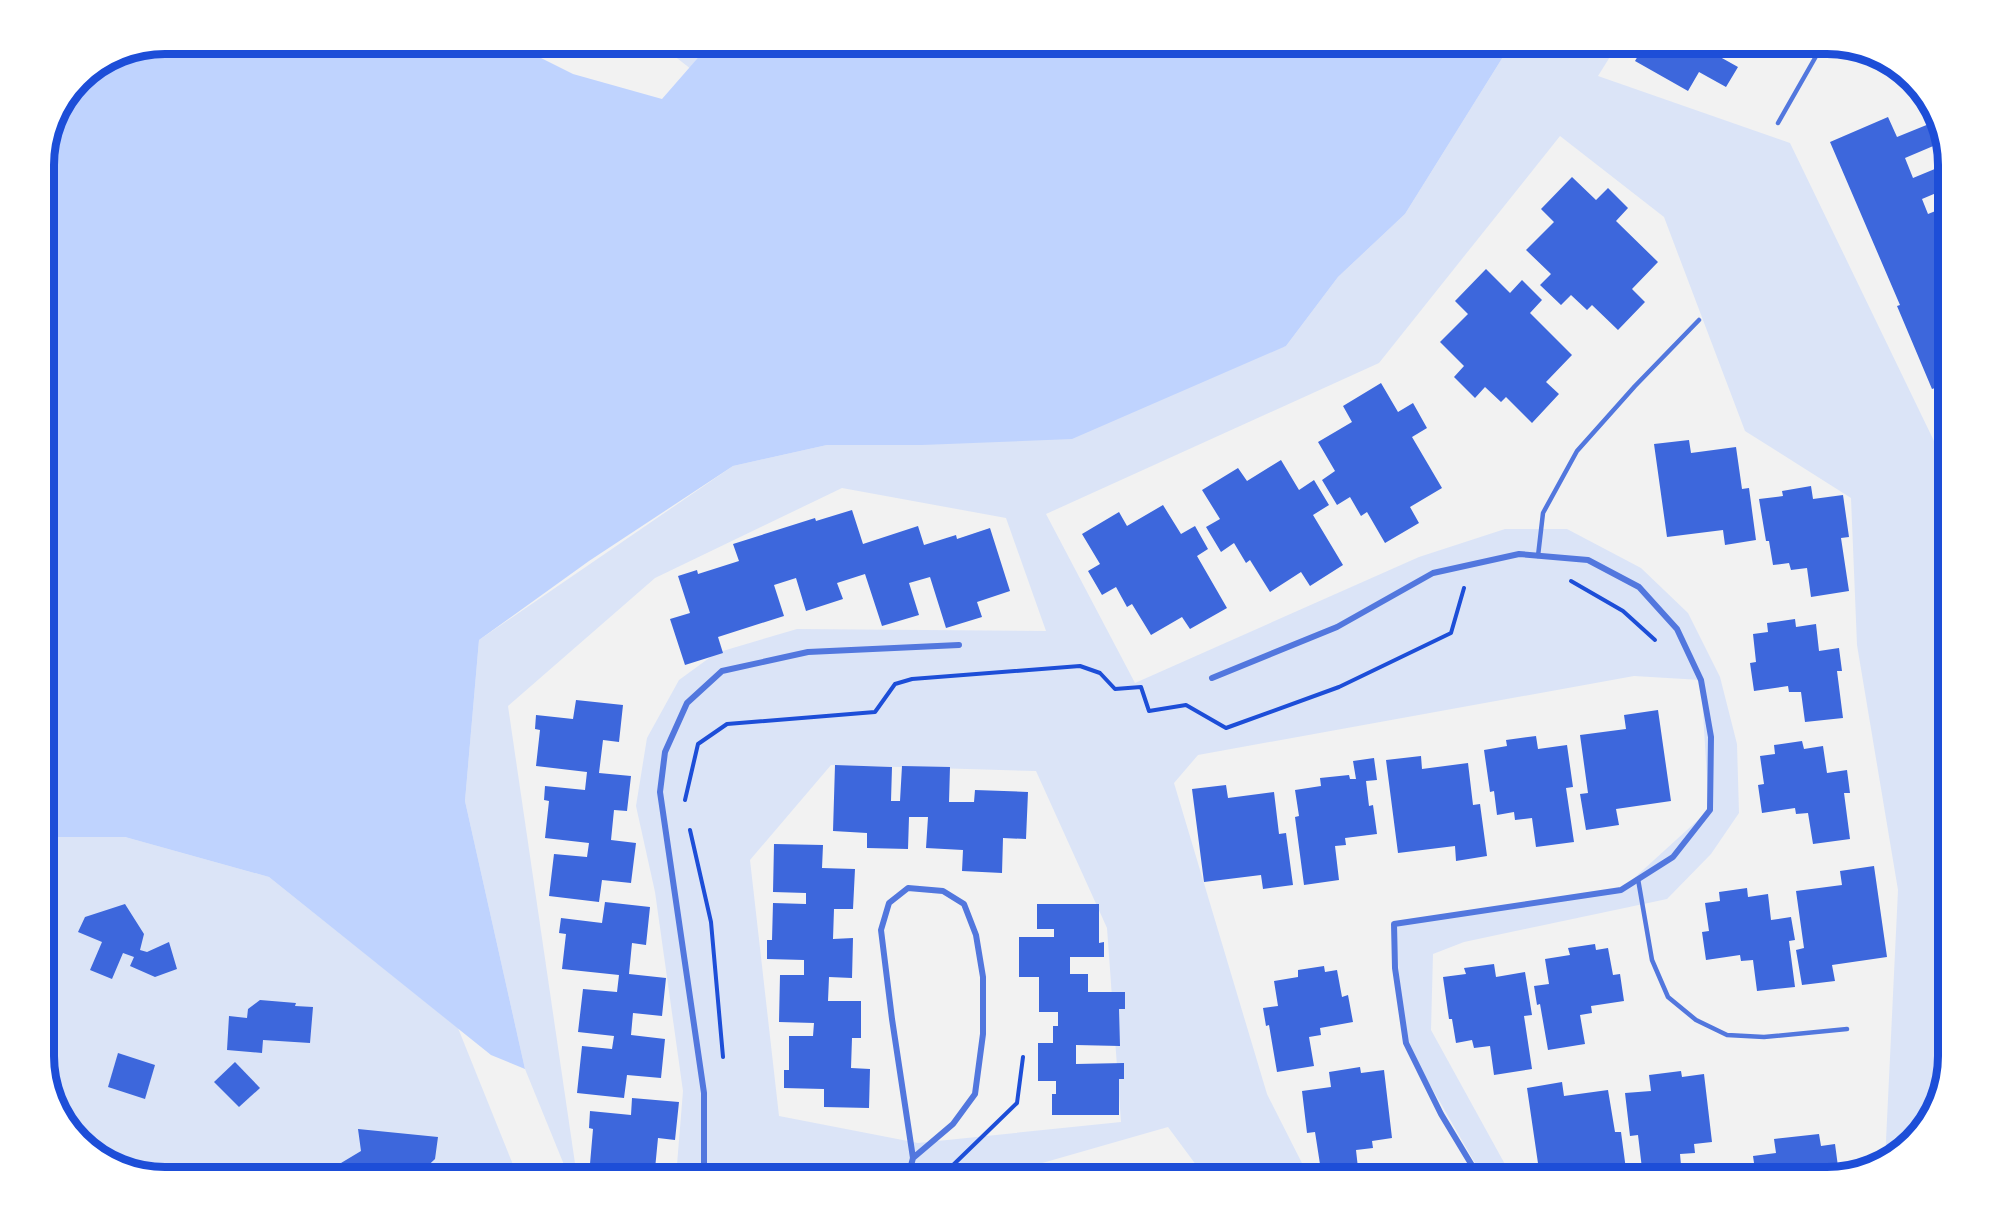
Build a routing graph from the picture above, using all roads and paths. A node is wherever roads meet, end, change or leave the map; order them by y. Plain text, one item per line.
1 (1817, 54) edge
2 (1778, 123) dead end
3 (1699, 320) dead end
4 (1538, 556) junction
5 (1564, 578) dead end
6 (1464, 587) dead end
7 (1656, 642) dead end
8 (959, 645) dead end
9 (1212, 678) dead end
10 (684, 803) dead end
11 (689, 825) dead end
12 (1638, 879) junction
13 (1846, 1029) dead end
14 (1023, 1057) dead end
15 (724, 1067) dead end
16 (913, 1158) junction
17 (704, 1167) edge
18 (911, 1167) edge
19 (951, 1167) edge
20 (1472, 1167) edge

1 - 2 lane
3 - 4 lane
4 - 9 street
4 - 12 street
5 - 7 path
6 - 10 path
8 - 17 street
11 - 15 path
12 - 13 lane
12 - 20 street
14 - 19 path
16 - 16 street
16 - 18 street

